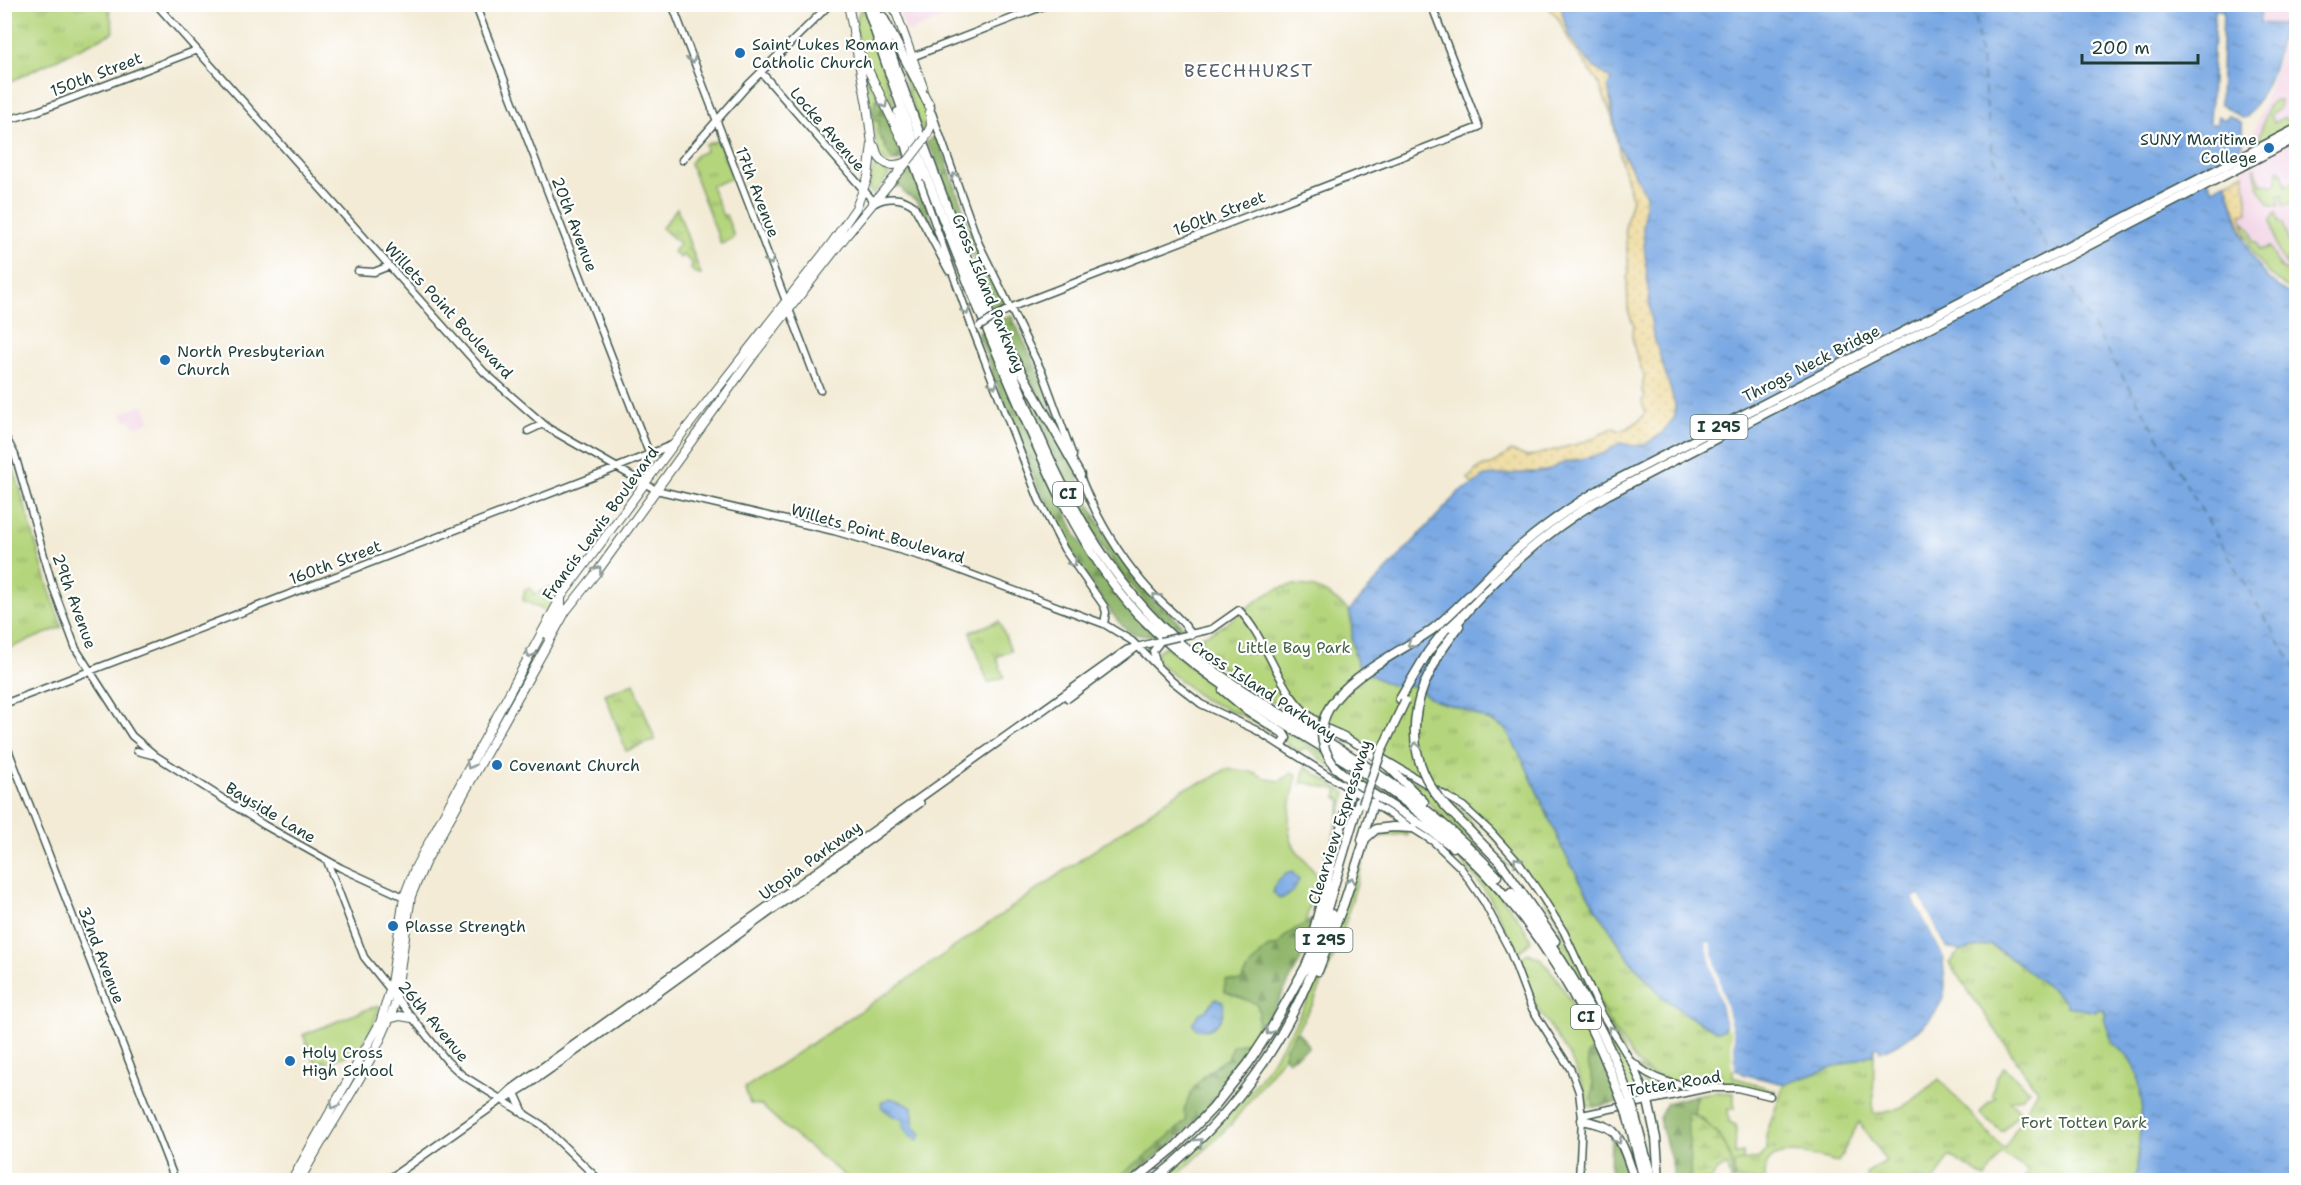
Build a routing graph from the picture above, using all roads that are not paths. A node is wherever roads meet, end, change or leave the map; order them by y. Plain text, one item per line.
1 (156, 4) edge
2 (475, 4) edge
3 (672, 4) edge
4 (830, 4) edge
5 (848, 4) edge
6 (866, 4) edge
7 (876, 4) edge
8 (893, 4) edge
9 (1049, 4) edge
10 (1431, 4) edge
11 (853, 31) junction
12 (197, 50) junction
13 (912, 57) junction
14 (887, 68) junction
15 (761, 72) junction
16 (930, 107) junction
17 (869, 118) junction
18 (4, 121) edge
19 (717, 122) junction
20 (2296, 129) edge
21 (2296, 138) edge
22 (909, 159) junction
23 (682, 160) dead end
24 (864, 190) junction
25 (874, 203) junction
26 (955, 249) junction
27 (389, 266) junction
28 (358, 272) dead end
29 (958, 287) junction
30 (787, 305) junction
31 (1011, 308) junction
32 (988, 312) junction
33 (976, 328) junction
34 (721, 385) junction
35 (820, 390) dead end
36 (543, 424) junction
37 (700, 429) junction
38 (528, 431) dead end
39 (4, 434) edge
40 (676, 442) junction
41 (649, 453) junction
42 (617, 467) junction
43 (1080, 475) junction
44 (646, 484) junction
45 (656, 490) junction
46 (628, 527) junction
47 (1490, 581) junction
48 (561, 597) junction
49 (1104, 624) junction
50 (1192, 635) junction
51 (1161, 641) junction
52 (549, 643) junction
53 (1137, 647) junction
54 (1172, 647) junction
55 (1203, 662) junction
56 (1160, 670) junction
57 (89, 671) junction
58 (1403, 700) joint
59 (4, 704) edge
60 (132, 736) joint
61 (1344, 737) junction
62 (4, 739) edge
63 (1282, 745) junction
64 (1363, 747) junction
65 (137, 751) dead end
66 (156, 756) junction
67 (1351, 790) junction
68 (1361, 802) junction
69 (1373, 803) junction
70 (1412, 828) junction
71 (1458, 836) junction
72 (1360, 852) junction
73 (327, 861) junction
74 (404, 897) junction
75 (1539, 939) junction
76 (1298, 980) junction
77 (393, 992) junction
78 (1593, 1014) junction
79 (412, 1018) junction
80 (389, 1019) junction
81 (1627, 1054) junction
82 (1262, 1068) junction
83 (1708, 1088) junction
84 (515, 1094) junction
85 (1770, 1096) dead end
86 (501, 1100) junction
87 (1626, 1100) junction
88 (1648, 1101) junction
89 (1629, 1110) junction
90 (524, 1114) junction
91 (1582, 1118) junction
92 (175, 1180) edge
93 (292, 1180) edge
94 (300, 1180) edge
95 (388, 1180) edge
96 (599, 1180) edge
97 (1135, 1180) edge
98 (1155, 1180) edge
99 (1579, 1180) edge
100 (1635, 1180) edge
101 (1644, 1180) edge
102 (1652, 1180) edge
103 (1659, 1180) edge

1 - 12 street, Willets Point Boulevard
2 - 41 street, 20th Avenue
3 -> 19 street, 17th Avenue
4 - 15 street
5 - 11 main road
6 - 14 highway, Cross Island Parkway / CI
7 - 16 highway
7 - 32 highway, Cross Island Parkway / CI
8 - 13 main road
9 - 13 street
10 - 31 street, 160th Street
11 - 17 main road, Francis Lewis Boulevard
11 -> 22 main road
12 - 18 street, 150th Street
12 - 27 street, Willets Point Boulevard
13 - 16 main road
14 - 22 highway
14 - 26 highway, Cross Island Parkway / CI
15 - 19 street
15 - 24 street, Locke Avenue
16 - 22 main road, Francis Lewis Boulevard, bridge
31 -> 16 street
17 - 22 main road
17 - 24 main road, Francis Lewis Boulevard
19 - 23 street
19 -> 30 street, 17th Avenue
20 - 47 highway, Throgs Neck Bridge / I 295
21 - 47 highway, Throgs Neck Bridge / I 295
22 - 25 main road, Francis Lewis Boulevard
22 - 26 highway
22 - 29 street
24 - 25 street, Locke Avenue
24 - 30 main road, Francis Lewis Boulevard
25 - 29 street
25 - 30 main road, Francis Lewis Boulevard
26 - 54 highway, Cross Island Parkway / CI
27 - 28 street
27 - 36 street, Willets Point Boulevard
29 -> 33 street
30 - 34 main road, Francis Lewis Boulevard
30 - 35 street, 17th Avenue
30 - 37 main road, Francis Lewis Boulevard
31 - 33 street, 160th Street, bridge
31 - 43 street
32 - 43 highway
32 - 55 highway, Cross Island Parkway / CI
33 -> 49 street
34 - 37 main road
34 - 40 main road, Francis Lewis Boulevard
36 - 38 street
36 - 42 street, Willets Point Boulevard
37 - 45 main road, Francis Lewis Boulevard
39 - 57 street, 29th Avenue
40 - 41 street, 160th Street
40 - 44 main road, Francis Lewis Boulevard
40 - 45 main road
41 - 42 street, 160th Street
42 - 44 street, Willets Point Boulevard
42 - 57 street, 160th Street
50 -> 43 street
44 - 45 street, Willets Point Boulevard
44 - 46 main road
44 - 48 main road, Francis Lewis Boulevard
45 - 46 main road, Francis Lewis Boulevard
45 - 49 street, Willets Point Boulevard
52 -> 46 main road, Francis Lewis Boulevard
47 - 58 highway, Throgs Neck Bridge / I 295, bridge
47 -> 75 highway, bridge
78 -> 47 highway, bridge
48 - 52 main road
48 -> 74 main road, Francis Lewis Boulevard
49 - 53 street, Willets Point Boulevard
50 - 51 street, Utopia Parkway, bridge
50 - 61 street, Utopia Parkway
51 - 53 street, Utopia Parkway
51 - 56 street
52 - 77 main road, Francis Lewis Boulevard
53 - 56 street, Willets Point Boulevard
53 - 84 main road, Utopia Parkway
53 - 86 main road, Utopia Parkway
54 - 63 highway
54 - 75 highway, Cross Island Parkway / CI
55 - 61 highway
55 - 71 highway, Cross Island Parkway / CI
56 - 63 street, Willets Point Boulevard
57 - 59 street, 160th Street
57 - 60 street, 29th Avenue
58 - 68 highway, Clearview Expressway / I 295, bridge
60 - 66 street, Bayside Lane
61 - 64 street
62 - 92 street, 32nd Avenue
63 - 67 street, Willets Point Boulevard
64 - 71 highway
81 -> 64 street
65 - 66 street
66 - 73 street, Bayside Lane
67 - 69 street, Willets Point Boulevard
67 - 76 highway
68 - 76 highway, Clearview Expressway / I 295
68 - 82 highway, Clearview Expressway / I 295
69 - 70 street, Willets Point Boulevard
69 - 72 highway
70 - 72 highway
70 - 91 street, Willets Point Boulevard
71 - 78 highway, Cross Island Parkway / CI
82 -> 72 highway
73 - 74 street, Bayside Lane
73 - 77 street, 26th Avenue
74 - 77 main road, Francis Lewis Boulevard
75 - 87 highway, Cross Island Parkway / CI
76 -> 97 highway, Clearview Expressway / I 295
77 - 79 street, 26th Avenue
77 - 80 main road, Francis Lewis Boulevard
77 -> 93 main road, Francis Lewis Boulevard
78 - 87 highway, Cross Island Parkway / CI
79 - 80 main road
79 - 86 street, 26th Avenue
80 - 94 main road, Francis Lewis Boulevard
81 - 83 street
81 - 88 street
98 -> 82 highway, Clearview Expressway / I 295
83 - 85 street, Totten Road
83 - 88 street, Totten Road
84 - 86 main road, Utopia Parkway
84 - 90 main road
86 - 90 street, 26th Avenue
86 - 95 main road, Utopia Parkway
87 - 89 highway, Cross Island Parkway / CI, bridge
88 - 91 street, Totten Road
88 - 103 highway
89 - 101 highway, Cross Island Parkway / CI
89 - 102 highway, Cross Island Parkway / CI
90 - 96 street, 26th Avenue
91 - 99 street, Willets Point Boulevard
91 -> 100 highway

